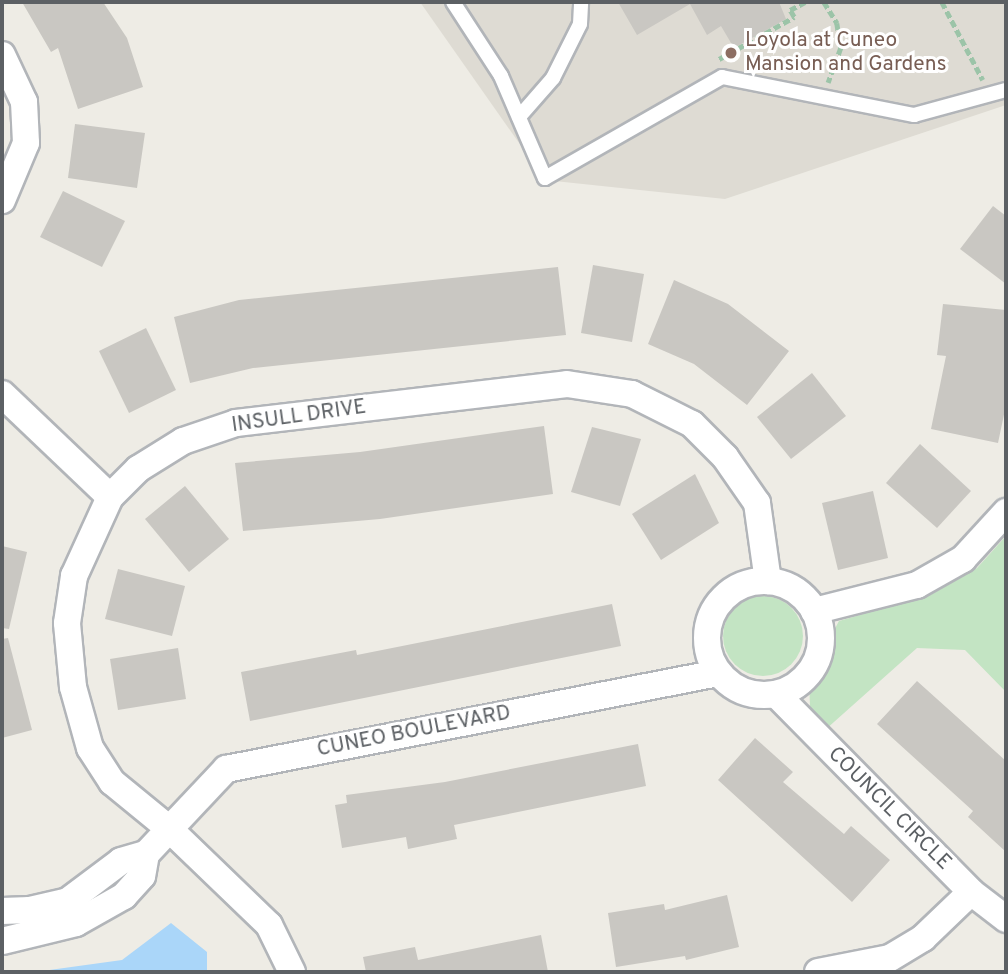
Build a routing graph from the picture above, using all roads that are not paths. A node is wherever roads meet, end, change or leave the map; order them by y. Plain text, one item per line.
1 (453, 2) edge
2 (581, 2) edge
3 (2, 55) edge
4 (1006, 90) edge
5 (519, 117) junction
6 (2, 200) edge
7 (2, 394) edge
8 (110, 497) junction
9 (1006, 512) edge
10 (768, 581) junction
11 (814, 611) junction
12 (718, 673) junction
13 (776, 694) junction
14 (167, 827) junction
15 (146, 854) junction
16 (971, 892) junction
17 (2, 911) edge
18 (1006, 919) edge
19 (2, 938) edge
20 (292, 972) edge
21 (818, 972) edge

1 - 5 lane
2 - 5 lane
3 - 6 street
4 - 5 lane
7 - 8 street
8 - 10 street, INSULL DRIVE
8 - 14 street, INSULL DRIVE
9 - 11 street
10 - 11 street
10 - 12 street
11 - 13 street
12 - 13 street
12 - 14 street, CUNEO BOULEVARD
13 - 16 street, COUNCIL CIRCLE
14 - 15 street, CUNEO BOULEVARD
14 - 20 street, INSULL DRIVE
15 - 17 street
15 - 19 street, CUNEO BOULEVARD
16 - 18 street, COUNCIL CIRCLE
16 - 21 street

